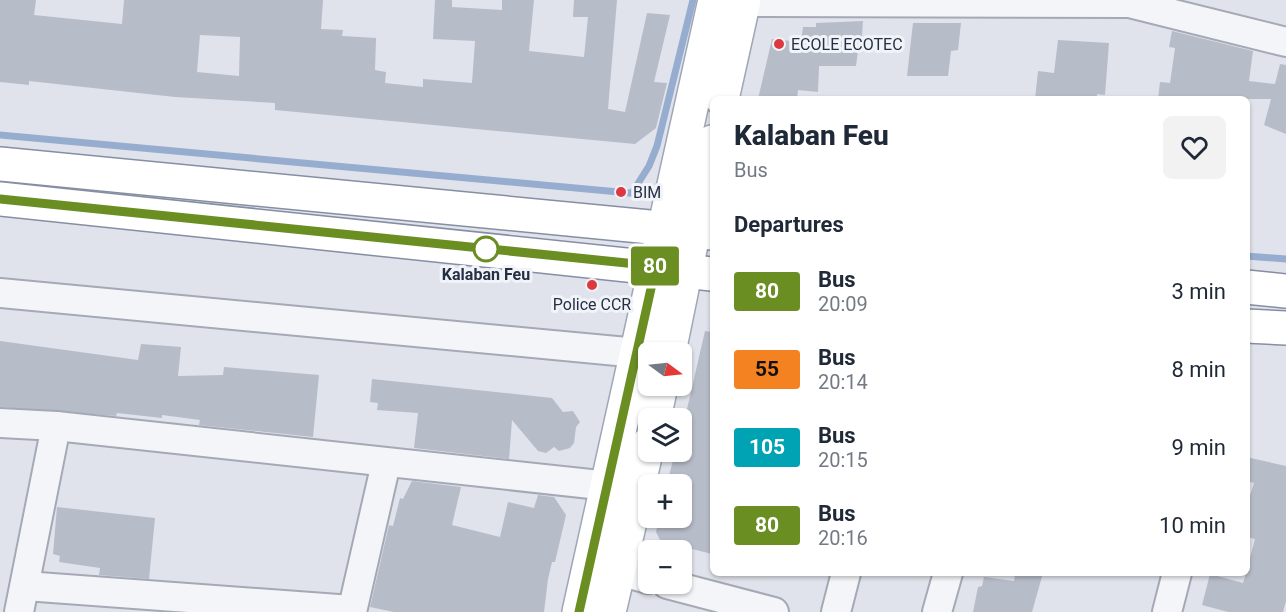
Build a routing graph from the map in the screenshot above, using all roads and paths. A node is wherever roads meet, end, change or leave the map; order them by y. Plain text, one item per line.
1 (729, 1) edge
2 (975, 1) edge
3 (1129, 2) edge
4 (1286, 42) edge
5 (713, 96) edge
6 (722, 96) edge
7 (710, 113) edge
8 (710, 149) edge
9 (0, 164) edge
10 (0, 199) edge
11 (690, 230) edge
12 (656, 266) junction
13 (700, 273) edge
14 (1250, 287) edge
15 (1286, 291) edge
16 (0, 293) edge
17 (1250, 326) edge
18 (1286, 328) edge
19 (653, 342) edge
20 (659, 342) edge
21 (638, 352) edge
22 (639, 396) edge
23 (0, 423) edge
24 (56, 426) junction
25 (646, 462) edge
26 (386, 463) junction
27 (609, 486) junction
28 (634, 575) edge
29 (845, 576) edge
30 (947, 576) edge
31 (1177, 576) edge
32 (692, 591) edge
33 (22, 599) edge
34 (352, 611) edge
35 (579, 612) edge
36 (609, 612) edge
37 (774, 612) edge
38 (836, 612) edge
39 (937, 612) edge
40 (1167, 612) edge

1 - 2 street
1 - 5 main road
1 - 6 main road
2 - 3 street
3 - 4 street
7 - 11 main road
8 - 11 main road
9 - 11 main road
10 - 12 main road
11 - 12 main road
11 - 13 main road
12 - 13 main road
12 - 19 main road
13 - 20 main road
14 - 15 main road
16 - 21 street
17 - 18 main road
22 - 27 main road
23 - 24 street
24 - 26 street
24 - 33 street
25 - 28 main road
26 - 27 street
26 - 34 street
27 - 35 main road
28 - 36 main road
29 - 38 street
30 - 39 street
31 - 40 street
32 - 37 street
33 - 34 street

